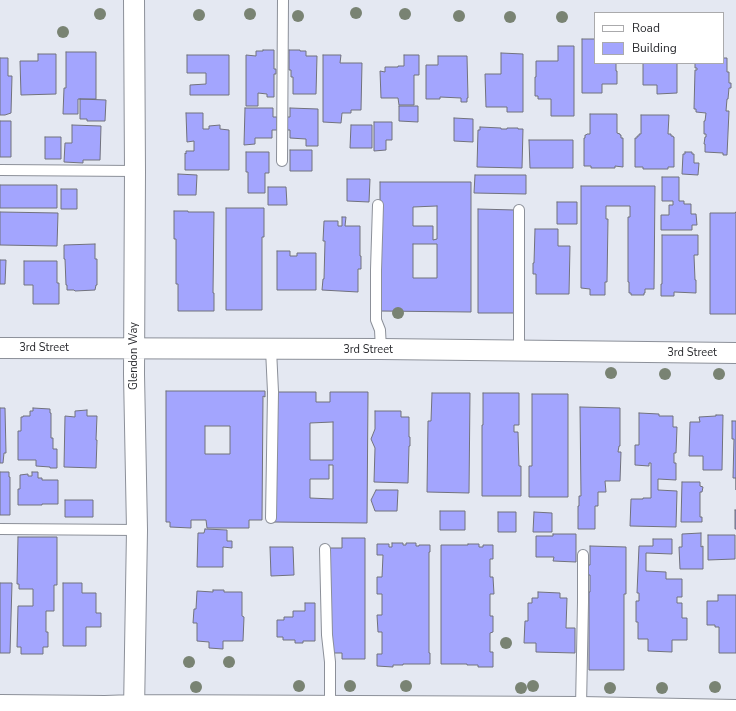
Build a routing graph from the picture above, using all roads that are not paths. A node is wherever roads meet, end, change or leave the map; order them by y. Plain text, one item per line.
1 (134, 0) edge
2 (282, 0) edge
3 (282, 161) dead end
4 (0, 170) edge
5 (135, 170) junction
6 (378, 205) dead end
7 (519, 210) dead end
8 (0, 348) edge
9 (134, 348) junction
10 (381, 349) junction
11 (271, 350) junction
12 (519, 351) junction
13 (736, 353) edge
14 (271, 518) dead end
15 (0, 529) edge
16 (137, 530) junction
17 (325, 549) dead end
18 (583, 555) dead end
19 (0, 705) edge
20 (581, 707) junction
21 (134, 708) edge
22 (317, 708) edge
23 (392, 708) edge
24 (736, 710) edge

1 - 5 street, Glendon Way
2 - 3 lane
4 - 5 lane
5 - 9 street, Glendon Way
6 - 10 lane
7 - 12 lane
8 - 9 street, 3rd Street
9 - 11 street, 3rd Street
9 - 16 street, Glendon Way
10 - 11 street, 3rd Street
10 - 12 street, 3rd Street
11 - 14 lane
12 - 13 street, 3rd Street
15 - 16 lane
16 - 21 street, Glendon Way
17 - 22 lane
18 - 20 lane
19 - 21 street
20 - 23 street
20 - 24 street
21 - 22 street
22 - 23 street

